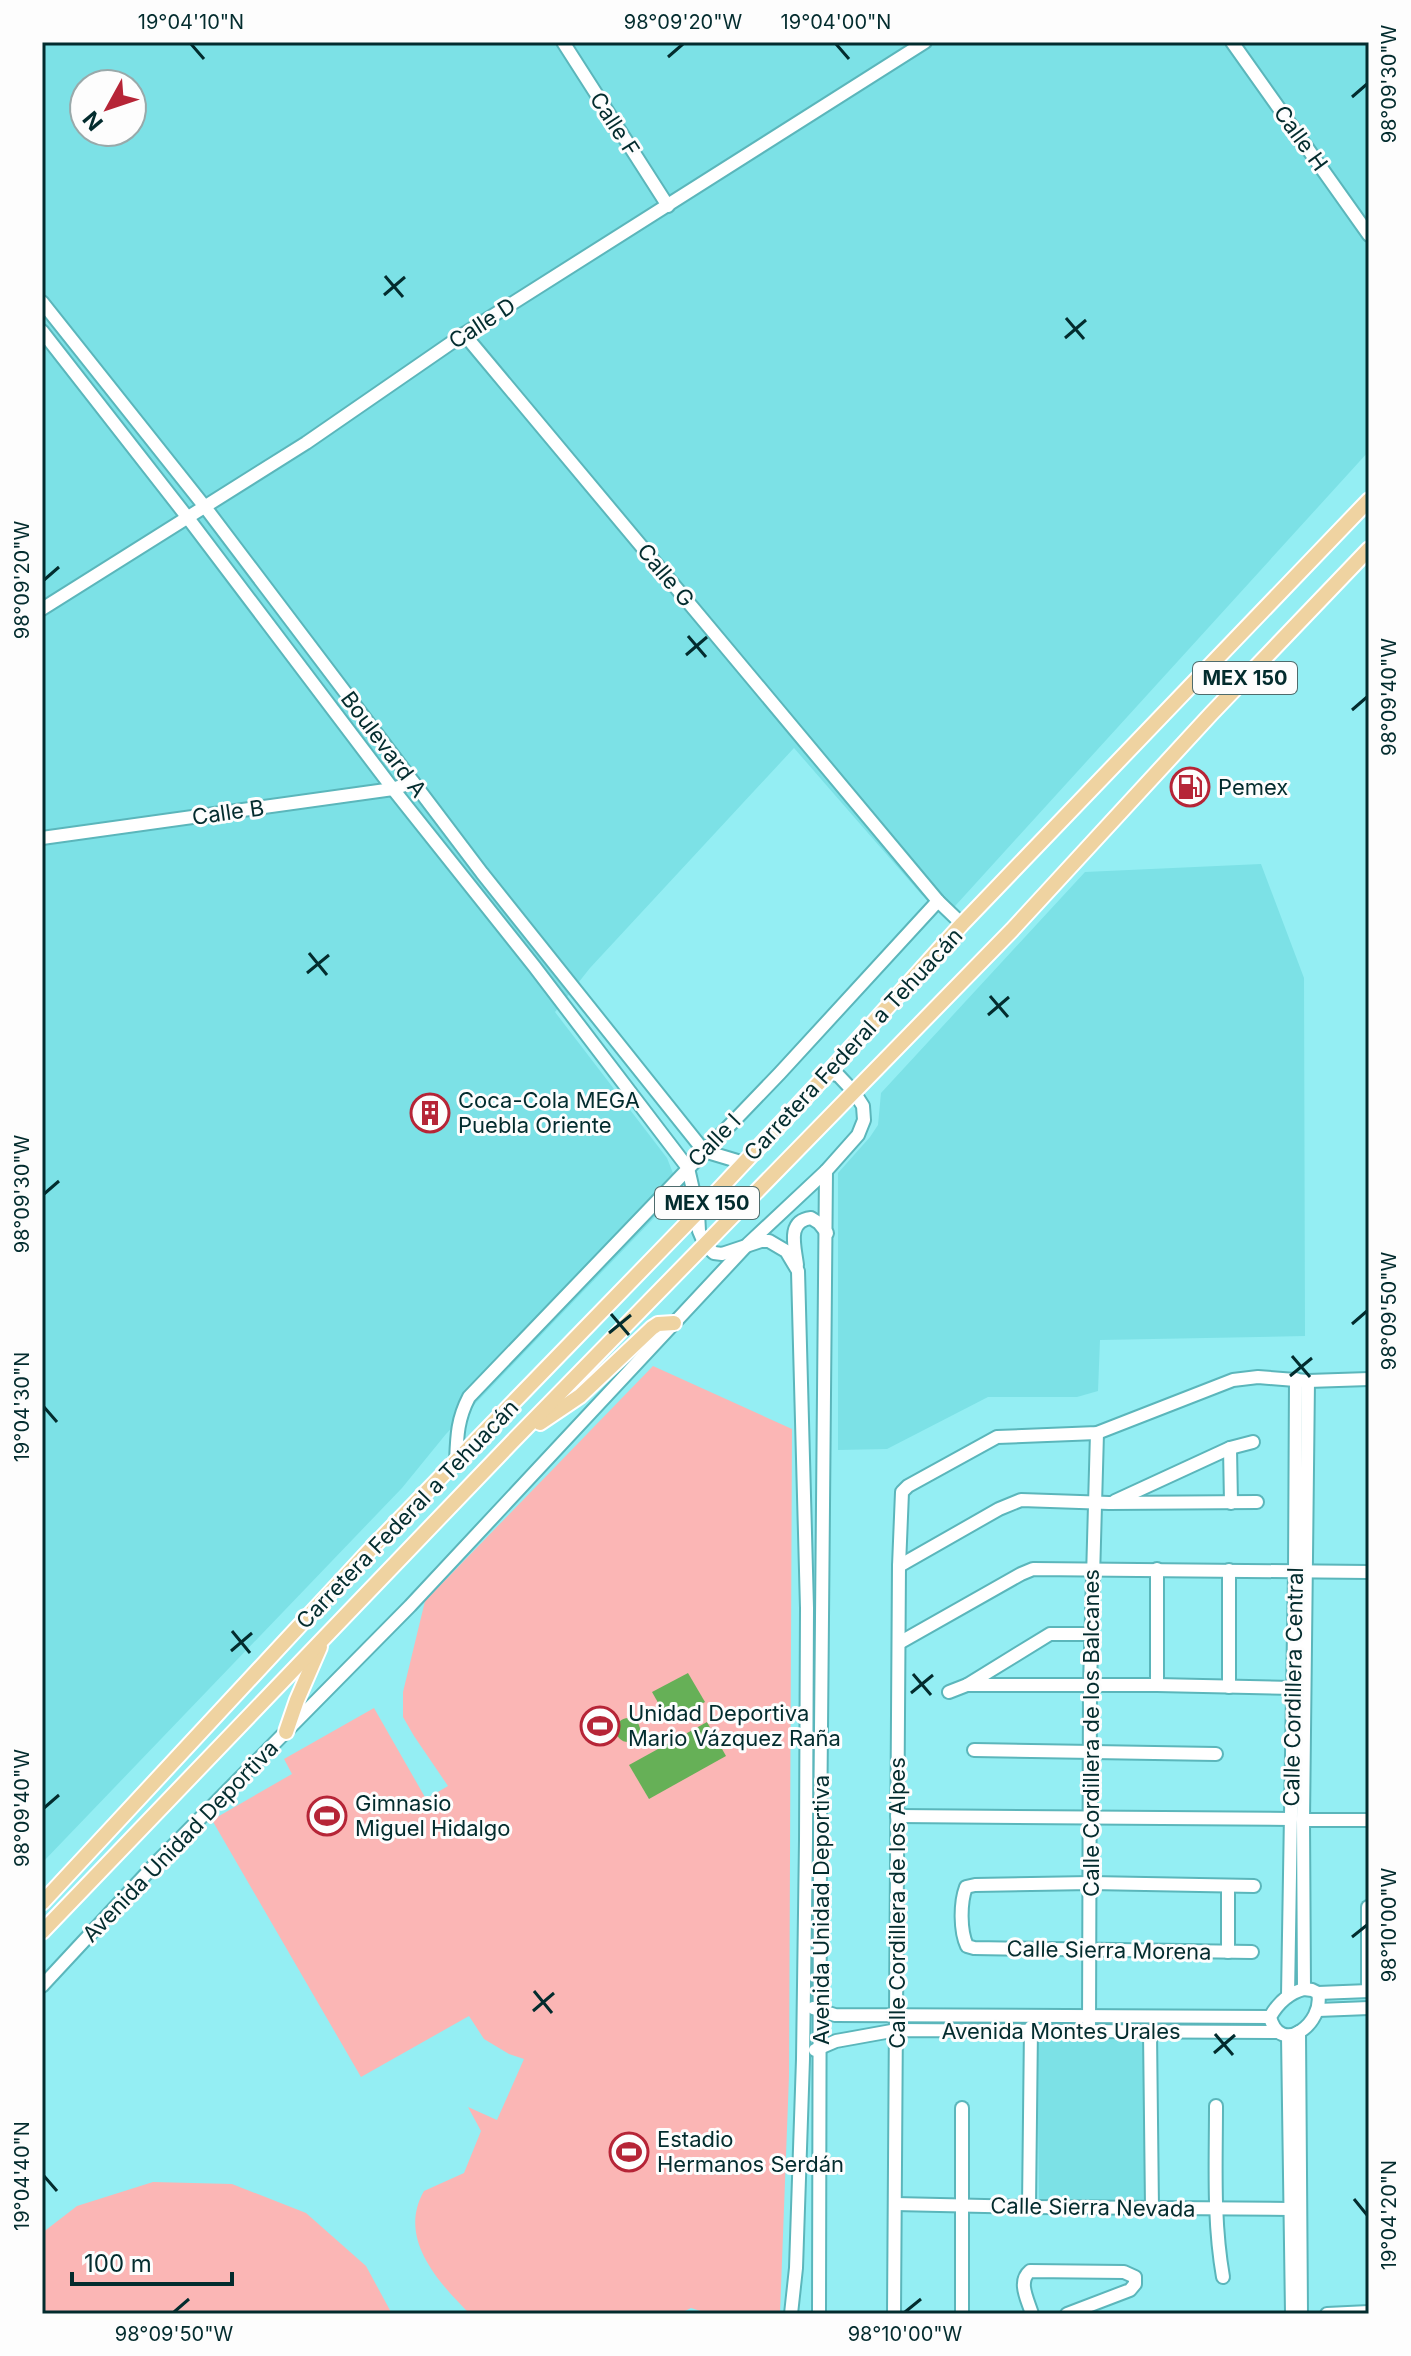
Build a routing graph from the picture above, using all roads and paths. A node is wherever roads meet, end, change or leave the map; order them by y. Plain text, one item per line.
1 (563, 42) edge
2 (925, 42) edge
3 (1232, 42) edge
4 (668, 206) junction
5 (1369, 235) edge
6 (42, 302) edge
7 (42, 331) edge
8 (464, 334) junction
9 (119, 400) junction
10 (104, 411) junction
11 (1369, 500) edge
12 (205, 507) junction
13 (188, 518) junction
14 (1369, 549) edge
15 (42, 609) edge
16 (413, 782) junction
17 (393, 789) junction
18 (42, 838) edge
19 (938, 901) junction
20 (962, 924) junction
21 (566, 976) junction
22 (550, 987) junction
23 (829, 1072) junction
24 (854, 1092) junction
25 (704, 1151) junction
26 (744, 1163) junction
27 (688, 1168) junction
28 (826, 1171) junction
29 (698, 1212) junction
30 (827, 1233) junction
31 (748, 1244) junction
32 (705, 1245) junction
33 (798, 1271) junction
34 (674, 1323) junction
35 (1369, 1379) edge
36 (1302, 1380) junction
37 (1097, 1433) junction
38 (513, 1441) junction
39 (1253, 1442) dead end
40 (1230, 1448) junction
41 (456, 1463) junction
42 (1257, 1502) dead end
43 (1094, 1503) junction
44 (1109, 1503) junction
45 (1231, 1503) junction
46 (899, 1566) junction
47 (1092, 1568) junction
48 (1157, 1569) junction
49 (1229, 1570) junction
50 (1301, 1571) junction
51 (1369, 1572) edge
52 (807, 1608) junction
53 (822, 1610) junction
54 (1090, 1634) junction
55 (324, 1639) junction
56 (899, 1643) junction
57 (806, 1646) junction
58 (822, 1648) junction
59 (967, 1685) junction
60 (1157, 1685) junction
61 (1090, 1686) junction
62 (1229, 1687) junction
63 (1293, 1688) junction
64 (806, 1689) junction
65 (822, 1690) junction
66 (949, 1692) dead end
67 (286, 1732) junction
68 (974, 1750) dead end
69 (1090, 1752) junction
70 (1216, 1754) dead end
71 (897, 1816) junction
72 (1089, 1817) junction
73 (1297, 1819) junction
74 (1369, 1820) edge
75 (1091, 1883) junction
76 (1228, 1886) junction
77 (1254, 1886) dead end
78 (42, 1903) edge
79 (1368, 1907) edge
80 (42, 1932) edge
81 (1090, 1950) junction
82 (1228, 1952) junction
83 (1252, 1952) dead end
84 (42, 1986) edge
85 (1304, 1989) junction
86 (1369, 1991) edge
87 (1318, 1993) junction
88 (1288, 1996) junction
89 (804, 2002) junction
90 (1369, 2008) edge
91 (821, 2010) junction
92 (1318, 2010) junction
93 (835, 2015) junction
94 (897, 2016) junction
95 (1090, 2016) junction
96 (1031, 2017) junction
97 (1270, 2017) junction
98 (897, 2030) junction
99 (1031, 2032) junction
100 (1089, 2032) junction
101 (1150, 2032) junction
102 (1288, 2033) junction
103 (836, 2041) junction
104 (820, 2048) junction
105 (803, 2059) junction
106 (1216, 2106) dead end
107 (962, 2108) dead end
108 (895, 2204) junction
109 (963, 2206) junction
110 (1029, 2207) junction
111 (1152, 2208) junction
112 (1216, 2208) junction
113 (1291, 2209) junction
114 (1223, 2277) dead end
115 (1099, 2302) junction
116 (1369, 2312) edge
117 (1296, 2313) edge
118 (791, 2314) edge
119 (819, 2314) edge
120 (894, 2314) edge
121 (962, 2314) edge
122 (1032, 2314) edge
123 (1067, 2314) edge
124 (1105, 2314) edge
125 (1327, 2314) edge

1 - 4 street, Calle F
2 - 4 street, Calle D
3 - 5 street, Calle H
4 - 8 street, Calle D
6 - 9 street, Boulevard A
7 - 10 street, Boulevard A
8 - 12 street, Calle D
8 - 19 street, Calle G
9 - 10 street
9 - 12 street, Boulevard A
10 - 13 street, Boulevard A
11 - 20 main road, Carretera Federal a Tehuacán / MEX 150
12 - 13 street, Calle D
12 - 16 street, Boulevard A
13 - 15 street, Calle D
13 - 17 street, Boulevard A
14 - 24 main road, Carretera Federal a Tehuacán / MEX 150
16 - 17 street, Calle B
16 - 21 street, Boulevard A
17 - 18 street, Calle B
17 - 22 street, Boulevard A
19 - 20 street, Calle G
19 - 25 street, Calle I
20 - 23 main road, Carretera Federal a Tehuacán / MEX 150
21 - 22 street
21 - 25 street, Boulevard A
22 - 27 street, Boulevard A
23 - 24 street
23 - 26 main road, Carretera Federal a Tehuacán / MEX 150
24 - 28 street, Avenida Unidad Deportiva
24 - 32 main road, Carretera Federal a Tehuacán / MEX 150
25 - 26 street
25 - 27 street, Calle I
26 - 29 main road, Carretera Federal a Tehuacán / MEX 150
27 - 29 street, Boulevard A
27 - 41 street, Calle I
28 - 30 street, Avenida Unidad Deportiva
28 - 31 street, Avenida Unidad Deportiva
29 - 32 street
29 - 41 main road, Carretera Federal a Tehuacán / MEX 150
30 - 33 street, Avenida Unidad Deportiva
30 - 53 street, Avenida Unidad Deportiva
31 - 32 street
31 - 33 street
31 - 34 street, Avenida Unidad Deportiva
32 - 38 main road, Carretera Federal a Tehuacán / MEX 150
33 - 52 street, Avenida Unidad Deportiva
34 - 38 main road
34 - 67 street, Avenida Unidad Deportiva
35 - 36 street
36 - 37 street
36 - 50 street, Calle Cordillera Central
37 - 43 street, Calle Cordillera de los Balcanes
37 - 46 street, Calle Cordillera de los Alpes
38 - 55 main road, Carretera Federal a Tehuacán / MEX 150
39 - 40 street
40 - 44 street
40 - 45 street
41 - 78 main road, Carretera Federal a Tehuacán / MEX 150
42 - 45 street
43 - 44 street
43 - 46 street
43 - 47 street, Calle Cordillera de los Balcanes
44 - 45 street
46 - 56 street, Calle Cordillera de los Alpes
47 - 48 street
47 - 54 street, Calle Cordillera de los Balcanes
47 - 56 street
48 - 49 street
48 - 60 street
49 - 50 street
49 - 62 street
50 - 51 street
50 - 63 street, Calle Cordillera Central
50 - 73 street, Calle Cordillera Central
52 - 53 street
52 - 57 street, Avenida Unidad Deportiva
53 - 58 street, Avenida Unidad Deportiva
54 - 59 street
54 - 61 street, Calle Cordillera de los Balcanes
55 - 67 main road
55 - 80 main road, Carretera Federal a Tehuacán / MEX 150
56 - 71 street, Calle Cordillera de los Alpes
57 - 58 street
57 - 64 street, Avenida Unidad Deportiva
58 - 65 street, Avenida Unidad Deportiva
59 - 61 street
59 - 66 street
60 - 61 street
60 - 62 street
61 - 69 street, Calle Cordillera de los Balcanes
62 - 63 street
63 - 73 street, Calle Cordillera Central
64 - 65 street
64 - 89 street, Avenida Unidad Deportiva
65 - 91 street, Avenida Unidad Deportiva
67 - 84 street, Avenida Unidad Deportiva
68 - 69 street
69 - 70 street
69 - 72 street, Calle Cordillera de los Balcanes
71 - 72 street
71 - 94 street, Calle Cordillera de los Alpes
72 - 73 street
72 - 75 street, Calle Cordillera de los Balcanes
73 - 74 street
73 - 85 street, Calle Cordillera Central
73 - 88 street, Calle Cordillera Central
75 - 76 street
75 - 81 street, Calle Cordillera de los Balcanes
75 - 81 street, Calle Sierra Morena
76 - 77 street
76 - 82 street
79 - 86 street
81 - 82 street, Calle Sierra Morena
81 - 95 street, Calle Cordillera de los Balcanes
82 - 83 street, Calle Sierra Morena
85 - 87 street
85 - 88 street
86 - 87 street
87 - 92 street
88 - 97 street
89 - 91 street, Avenida Montes Urales
89 - 105 street, Avenida Unidad Deportiva
90 - 92 street
91 - 93 street, Avenida Montes Urales
91 - 104 street, Avenida Unidad Deportiva
92 - 102 street
93 - 94 street, Avenida Montes Urales
93 - 103 street
94 - 96 street, Avenida Montes Urales
94 - 98 street, Calle Cordillera de los Alpes
95 - 96 street, Avenida Montes Urales
95 - 97 street, Avenida Montes Urales
95 - 100 street, Calle Cordillera de los Balcanes
96 - 99 street
97 - 102 street
98 - 99 street, Avenida Montes Urales
98 - 103 street, Avenida Montes Urales
98 - 108 street, Calle Cordillera de los Alpes
99 - 100 street, Avenida Montes Urales
99 - 110 street
100 - 101 street, Avenida Montes Urales
101 - 102 street, Avenida Montes Urales
101 - 111 street
102 - 113 street
102 - 117 street
103 - 104 street, Avenida Montes Urales
104 - 105 street, Avenida Montes Urales
104 - 119 street, Avenida Unidad Deportiva
105 - 118 street, Avenida Unidad Deportiva
106 - 112 street
107 - 109 street
108 - 109 street, Calle Sierra Nevada
108 - 120 street, Calle Cordillera de los Alpes
109 - 110 street, Calle Sierra Nevada
109 - 121 street
110 - 111 street, Calle Sierra Nevada
111 - 112 street, Calle Sierra Nevada
112 - 113 street, Calle Sierra Nevada
112 - 114 street
113 - 117 street
115 - 122 street
115 - 123 street
115 - 124 street
116 - 125 street

